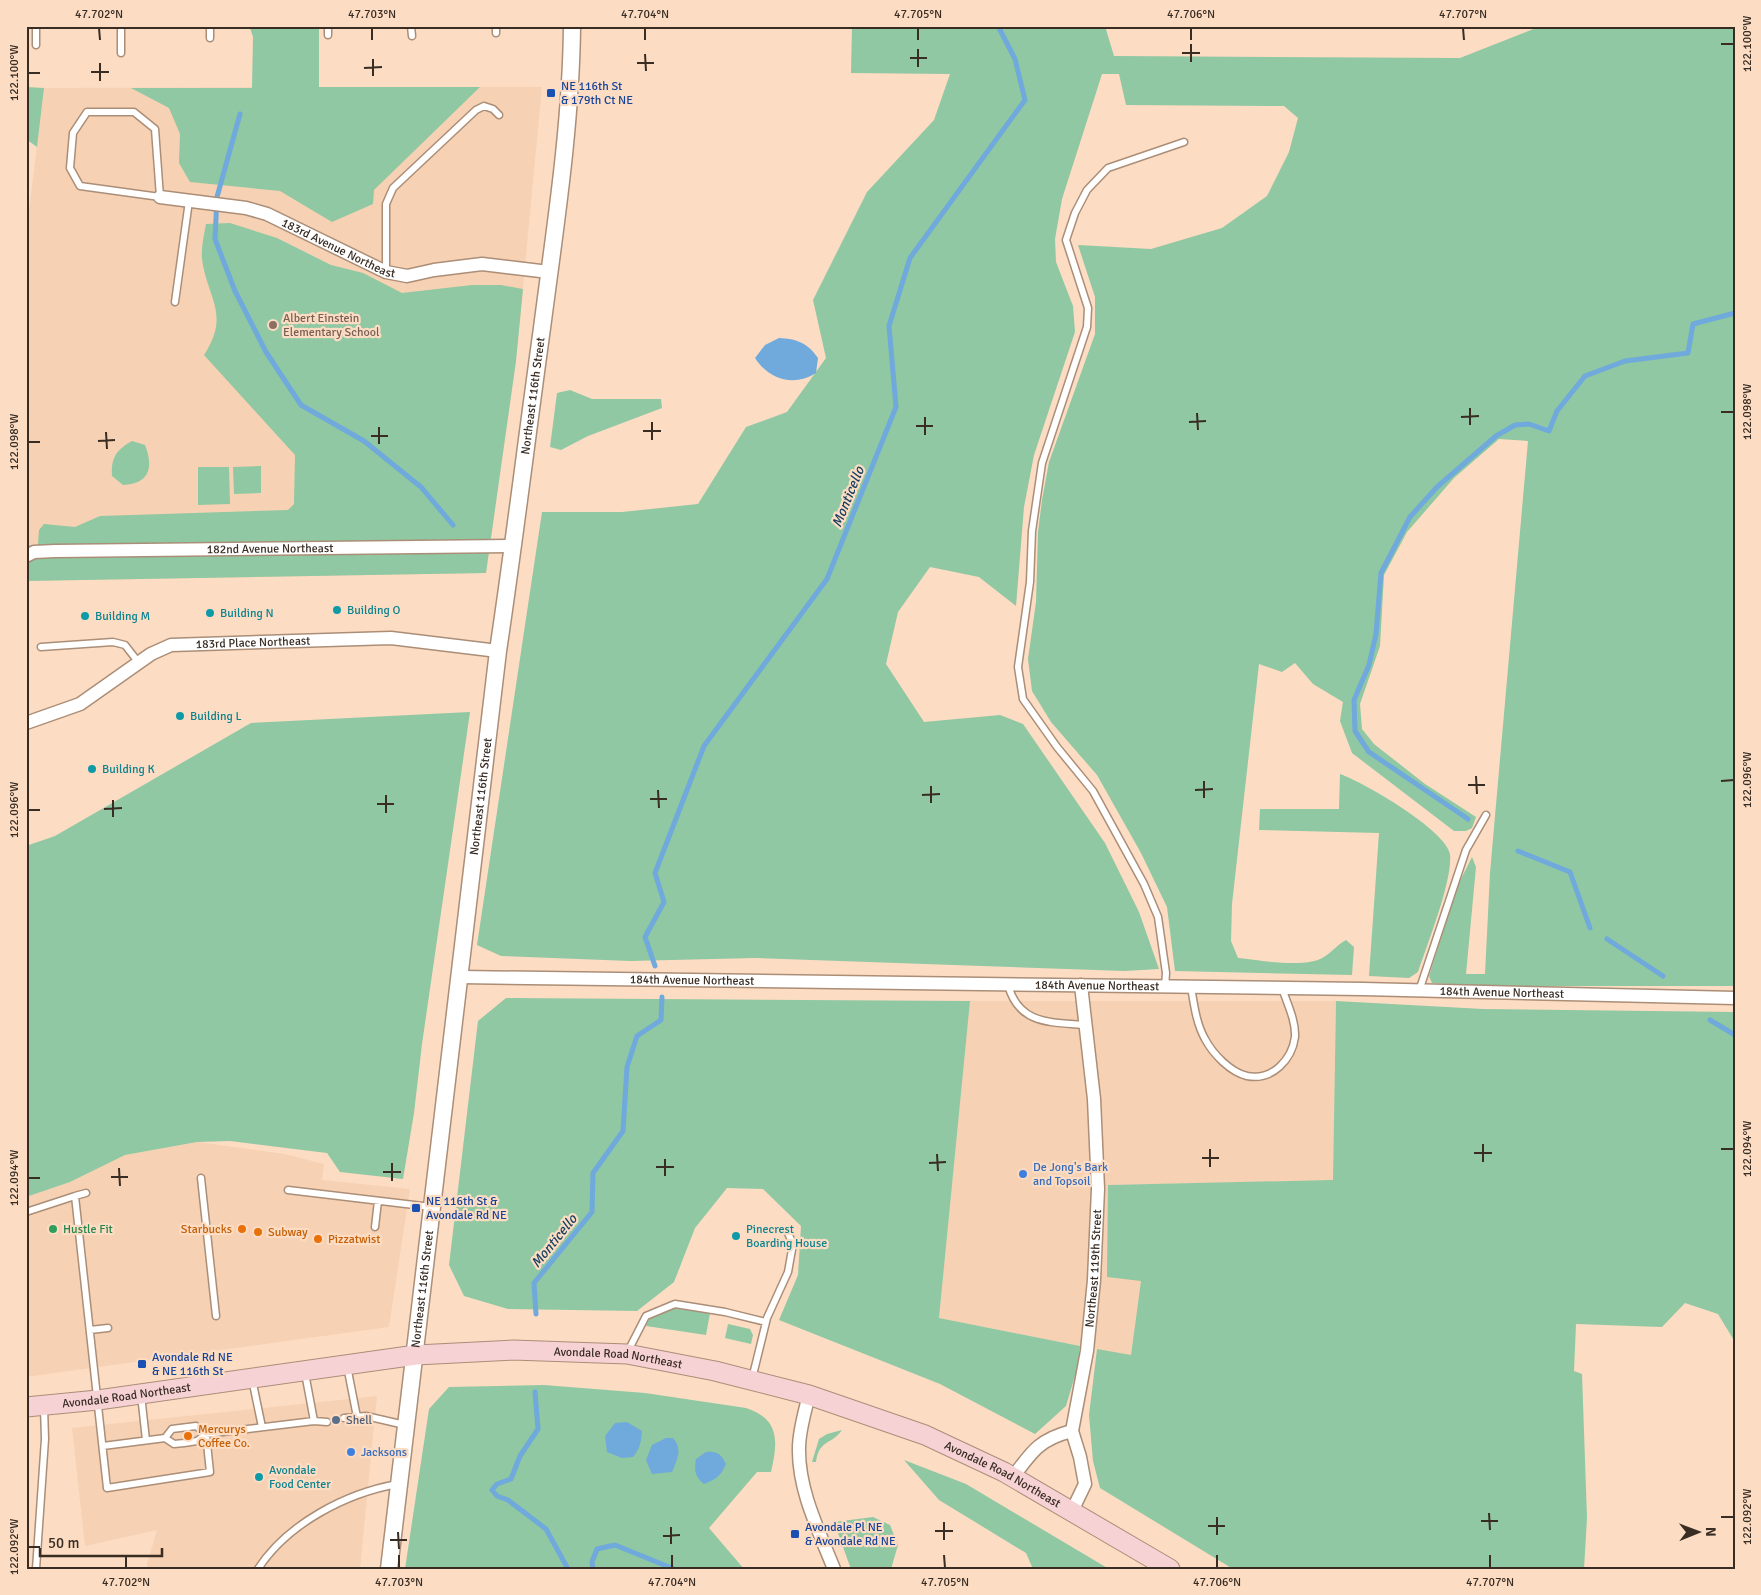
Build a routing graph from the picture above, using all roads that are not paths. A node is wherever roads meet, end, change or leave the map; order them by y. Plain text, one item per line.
1 (36, 26) edge
2 (121, 26) edge
3 (210, 26) edge
4 (328, 26) edge
5 (412, 26) edge
6 (572, 26) edge
7 (328, 36) dead end
8 (412, 36) dead end
9 (210, 38) dead end
10 (36, 45) dead end
11 (121, 53) dead end
12 (499, 115) dead end
13 (1184, 142) dead end
14 (160, 197) junction
15 (189, 201) junction
16 (386, 272) junction
17 (549, 272) junction
18 (175, 302) dead end
19 (514, 546) junction
20 (29, 553) edge
21 (41, 647) dead end
22 (498, 651) junction
23 (139, 663) junction
24 (26, 723) edge
25 (1486, 815) dead end
26 (461, 977) junction
27 (1008, 984) junction
28 (1081, 986) junction
29 (1165, 987) junction
30 (1191, 987) junction
31 (1282, 988) junction
32 (1419, 991) junction
33 (1735, 998) edge
34 (1086, 1025) junction
35 (201, 1178) dead end
36 (288, 1190) dead end
37 (86, 1193) dead end
38 (76, 1196) junction
39 (378, 1201) junction
40 (432, 1208) junction
41 (26, 1212) edge
42 (374, 1227) dead end
43 (786, 1231) dead end
44 (216, 1316) dead end
45 (766, 1322) junction
46 (108, 1328) dead end
47 (90, 1330) junction
48 (627, 1354) junction
49 (416, 1356) junction
50 (346, 1365) junction
51 (304, 1371) junction
52 (252, 1378) junction
53 (752, 1380) junction
54 (141, 1394) junction
55 (809, 1395) junction
56 (98, 1400) junction
57 (35, 1406) edge
58 (356, 1417) junction
59 (344, 1418) dead end
60 (314, 1421) junction
61 (327, 1422) dead end
62 (406, 1425) junction
63 (262, 1427) junction
64 (1072, 1430) junction
65 (206, 1434) junction
66 (165, 1438) junction
67 (146, 1440) junction
68 (103, 1446) junction
69 (1013, 1476) junction
70 (399, 1484) junction
71 (1072, 1511) junction
72 (36, 1569) edge
73 (258, 1569) edge
74 (390, 1569) edge
75 (834, 1569) edge
76 (1170, 1569) edge

1 - 10 lane
2 - 11 lane
3 - 9 lane
4 - 7 lane
5 - 8 lane
6 - 17 street, Northeast 116th Street
12 - 16 lane
13 - 29 lane
14 - 14 lane
14 - 15 street, 183rd Avenue Northeast
15 - 16 street, 183rd Avenue Northeast
15 - 18 lane
16 - 17 street, 183rd Avenue Northeast
17 - 19 street, Northeast 116th Street
19 - 20 street, 182nd Avenue Northeast
19 - 22 street, Northeast 116th Street
21 - 23 lane
22 - 23 street, 183rd Place Northeast
22 - 26 street, Northeast 116th Street
23 - 24 street, 183rd Place Northeast
25 - 32 lane
26 - 27 street, 184th Avenue Northeast
26 - 40 street, Northeast 116th Street
27 - 28 street, 184th Avenue Northeast
27 - 34 lane
28 - 29 street, 184th Avenue Northeast
28 - 34 street, Northeast 119th Street
29 - 30 street, 184th Avenue Northeast
30 - 31 street, 184th Avenue Northeast
30 - 31 lane
31 - 32 street, 184th Avenue Northeast
32 - 33 street, 184th Avenue Northeast
34 - 64 street, Northeast 119th Street
35 - 44 lane
36 - 39 lane
37 - 38 lane
38 - 41 lane
38 - 47 lane
39 - 40 lane
39 - 42 lane
40 - 49 street, Northeast 116th Street
43 - 45 lane
45 - 48 lane
45 - 53 lane
46 - 47 lane
47 - 56 lane
48 - 49 main road, Avondale Road Northeast
48 - 53 main road, Avondale Road Northeast
49 - 50 main road, Avondale Road Northeast
49 - 62 street, Northeast 116th Street
50 - 51 main road, Avondale Road Northeast
50 - 58 lane
51 - 52 main road, Avondale Road Northeast
51 - 60 lane
52 - 54 main road, Avondale Road Northeast
52 - 63 lane
53 - 55 main road, Avondale Road Northeast
54 - 56 main road, Avondale Road Northeast
54 - 67 lane
55 - 69 main road, Avondale Road Northeast
55 - 75 street
56 - 57 main road, Avondale Road Northeast
56 - 68 lane
57 - 72 lane
58 - 59 lane
58 - 62 lane
60 - 61 lane
60 - 63 lane
62 - 70 street, Northeast 116th Street
63 - 65 lane
64 - 69 street
64 - 71 street, Northeast 119th Street
65 - 66 lane
65 - 66 lane
65 - 68 lane
66 - 67 lane
67 - 68 lane
69 - 71 main road, Avondale Road Northeast
70 - 73 lane
70 - 74 street, Northeast 116th Street
71 - 76 main road, Avondale Road Northeast

